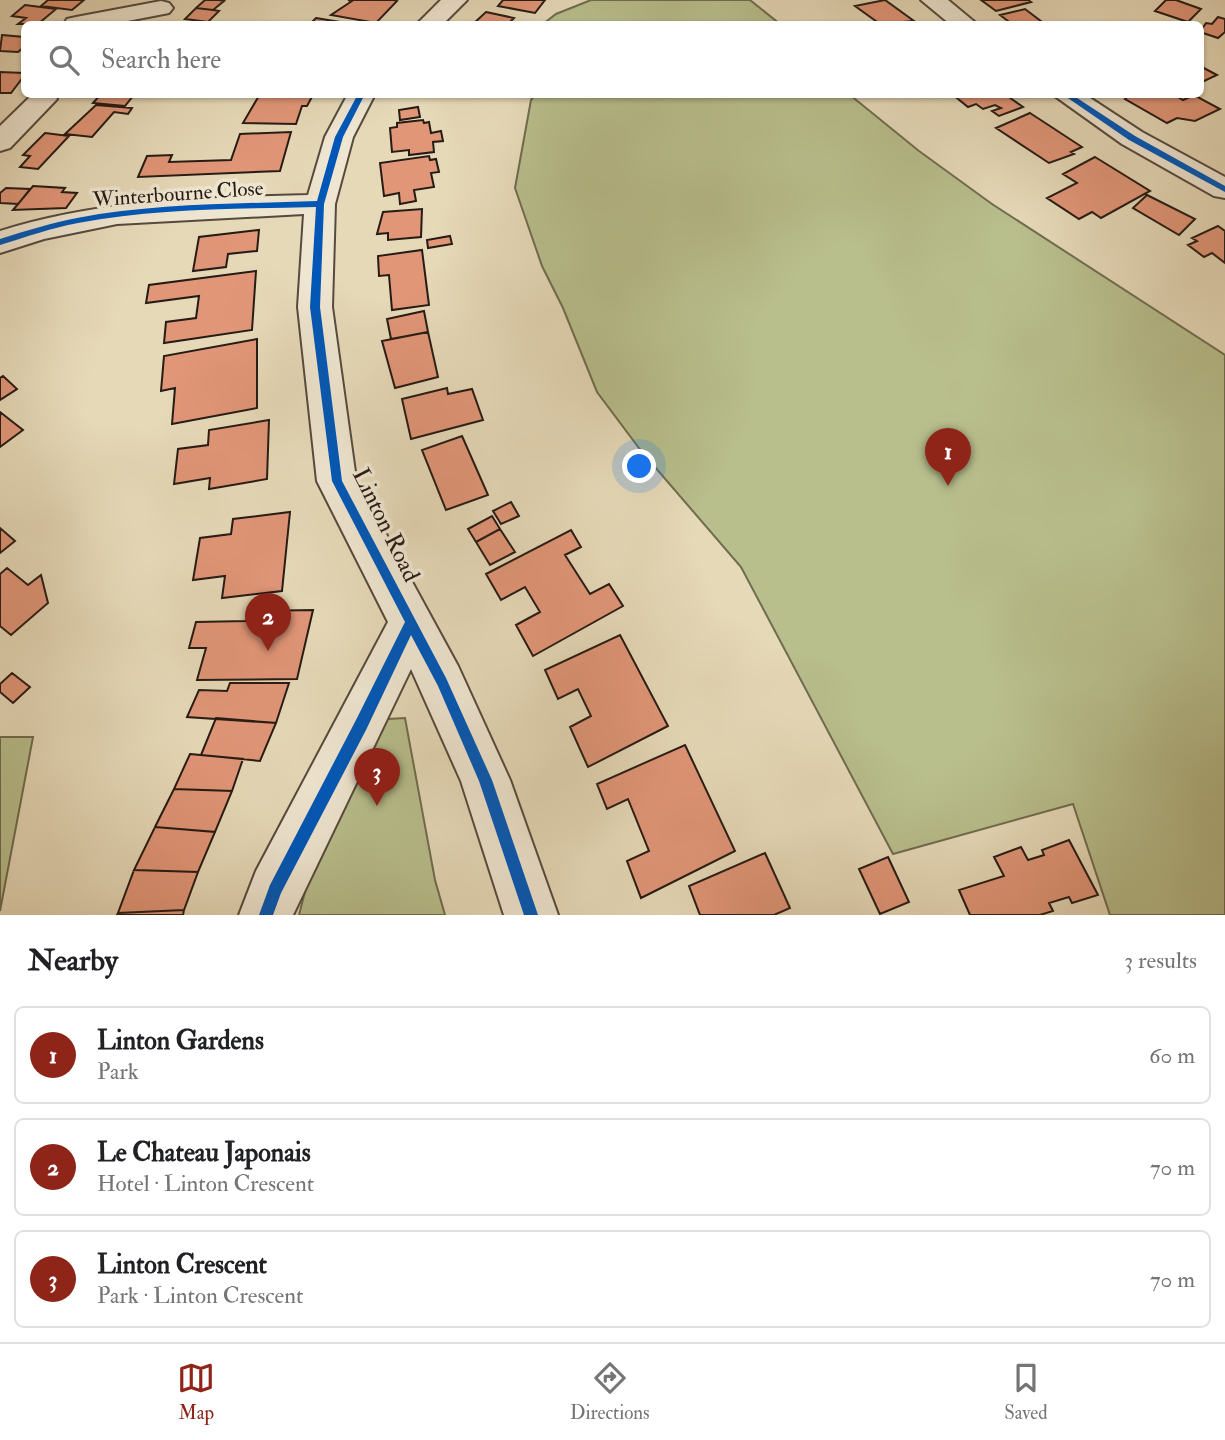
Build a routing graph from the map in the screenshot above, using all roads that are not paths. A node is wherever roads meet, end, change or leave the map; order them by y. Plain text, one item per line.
1 (455, 0) edge
2 (933, 0) edge
3 (161, 8) edge
4 (92, 21) edge
5 (432, 21) edge
6 (961, 21) edge
7 (360, 98) edge
8 (1071, 98) edge
9 (44, 99) dead end
10 (0, 142) edge
11 (1225, 189) edge
12 (320, 204) junction
13 (0, 242) edge
14 (411, 622) junction
15 (266, 915) edge
16 (531, 915) edge

1 - 5 street
2 - 6 street
3 - 4 street
7 - 12 street, Linton Road
8 - 11 street
9 - 10 street
12 - 13 street, Winterbourne Close
12 - 14 street, Linton Road
14 - 15 street
14 - 16 street, Linton Road

